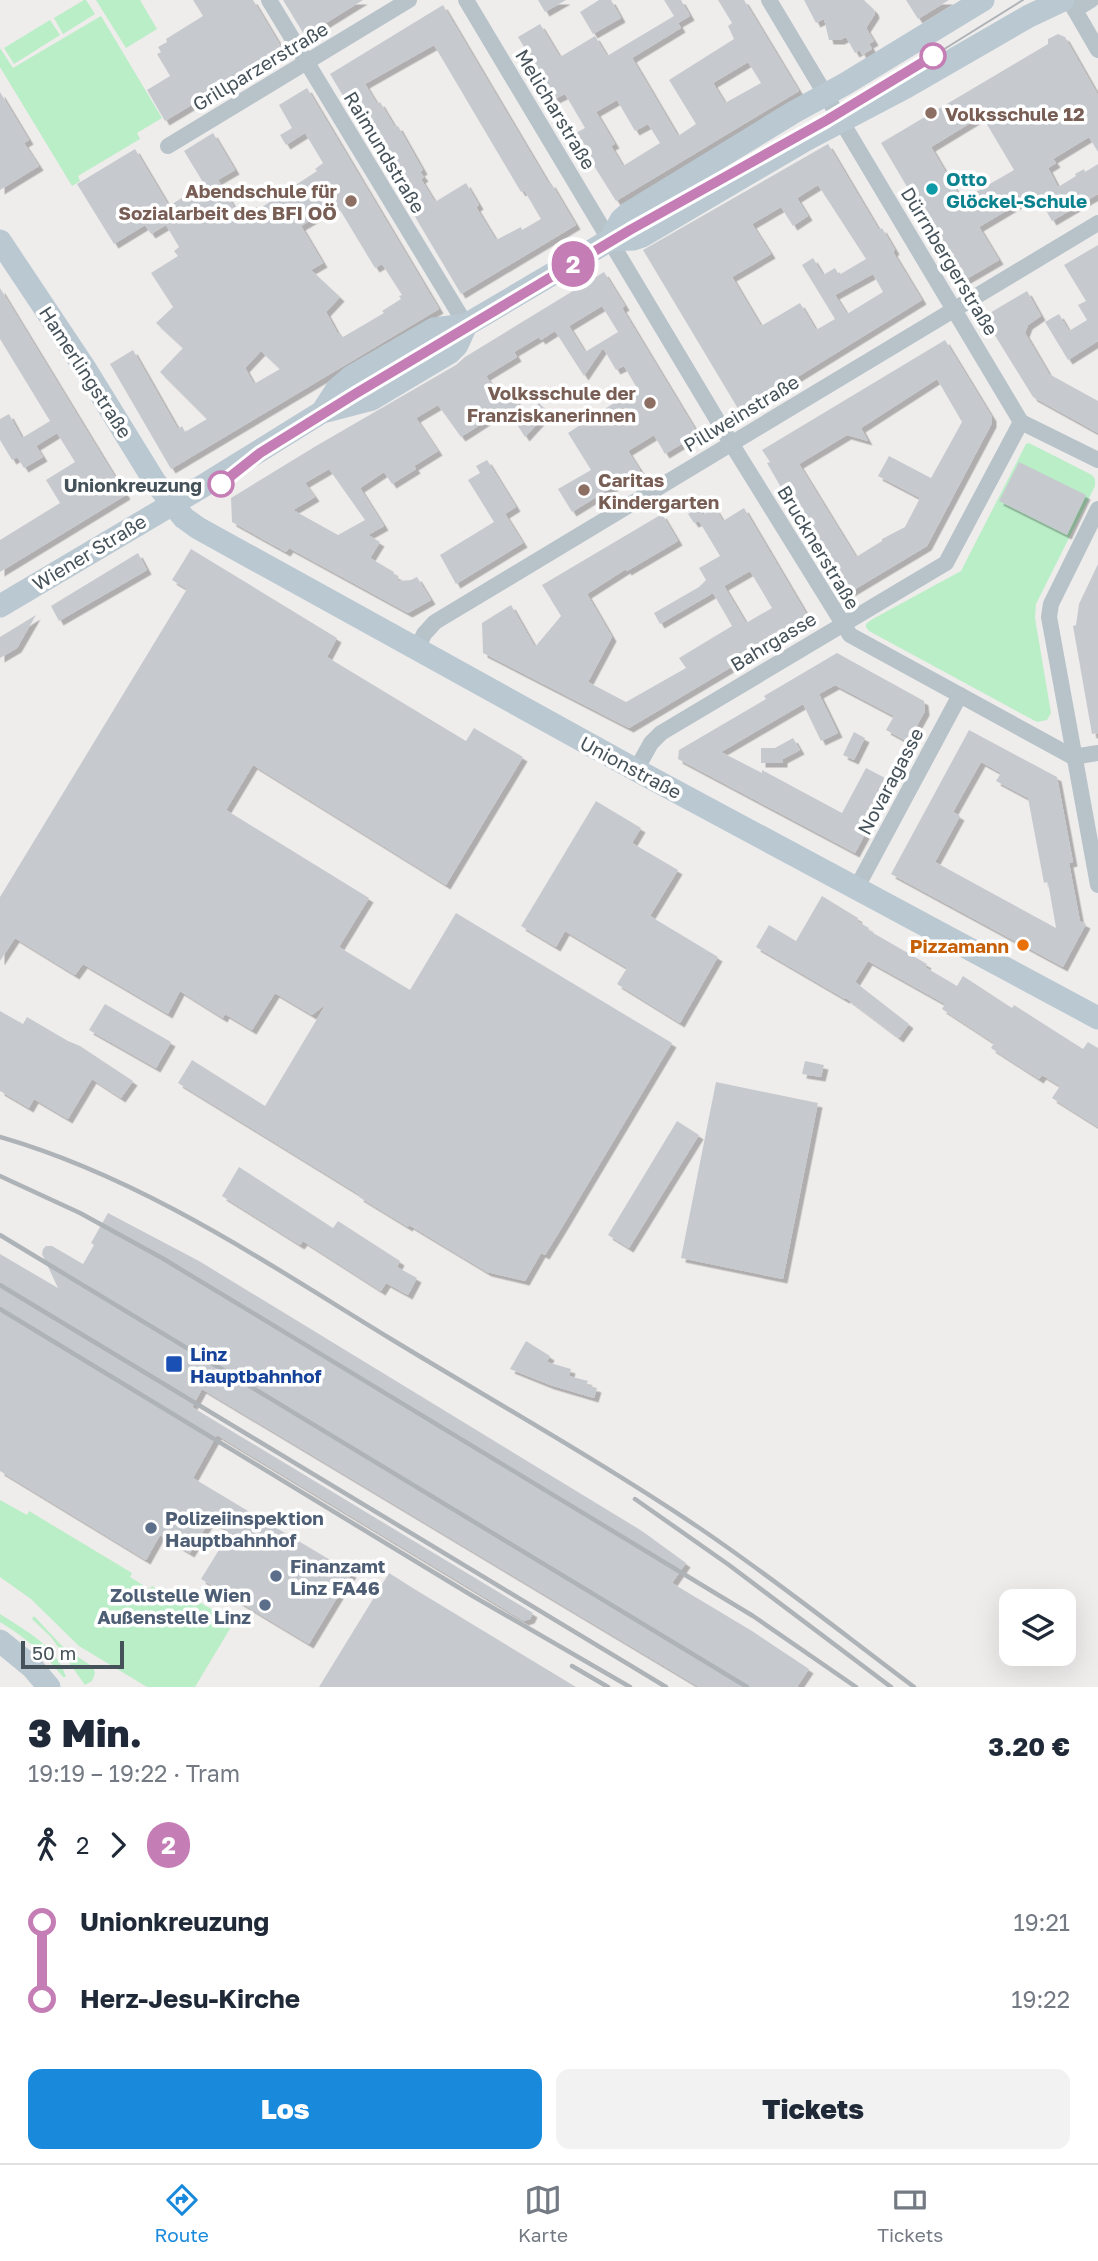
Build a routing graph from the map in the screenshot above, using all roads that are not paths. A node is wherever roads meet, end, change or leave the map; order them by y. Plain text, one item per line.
1 (269, 0) edge
2 (409, 0) edge
3 (466, 0) edge
4 (769, 0) edge
5 (983, 0) edge
6 (1091, 0) edge
7 (1069, 3) edge
8 (1098, 50) edge
9 (307, 62) junction
10 (825, 95) junction
11 (841, 122) junction
12 (168, 146) dead end
13 (1098, 223) edge
14 (610, 240) junction
15 (1, 243) edge
16 (954, 308) junction
17 (466, 325) junction
18 (1021, 422) junction
19 (731, 443) junction
20 (1098, 460) edge
21 (171, 504) junction
22 (1098, 509) edge
23 (0, 606) edge
24 (842, 625) junction
25 (417, 650) junction
26 (960, 695) junction
27 (1098, 752) edge
28 (1073, 757) junction
29 (636, 770) junction
30 (1098, 884) edge
31 (857, 887) junction
32 (1098, 1018) edge
33 (0, 1641) edge
34 (49, 1687) edge

1 - 9 street, Raimundstraße
2 - 9 street, Grillparzerstraße
3 - 14 street, Melicharstraße
4 - 10 street
5 - 10 main road, Wiener Straße
6 - 7 street, Wiener Straße
7 - 8 street
7 - 11 main road, Wiener Straße
9 - 12 street, Grillparzerstraße
9 - 17 street, Raimundstraße
10 - 11 street
10 - 14 main road, Wiener Straße
11 - 14 main road, Wiener Straße
11 - 16 street, Dürrnbergerstraße
13 - 16 street, Pillweinstraße
14 - 17 main road, Wiener Straße
14 - 19 street, Brucknerstraße
15 - 21 main road, Hamerlingstraße
16 - 18 street, Dürrnbergerstraße
16 - 19 street, Pillweinstraße
17 - 21 main road, Wiener Straße
18 - 20 street
18 - 24 street, Bahrgasse
19 - 24 street, Brucknerstraße
19 - 25 street, Pillweinstraße
21 - 23 main road, Wiener Straße
21 - 25 main road, Unionstraße
22 - 28 street
24 - 26 street, Brucknerstraße
24 - 29 street, Bahrgasse
25 - 29 main road, Unionstraße
26 - 28 street, Brucknerstraße
26 - 31 street, Novaragasse
27 - 28 street
28 - 30 street
29 - 31 main road, Unionstraße
31 - 32 main road, Unionstraße
33 - 34 main road

